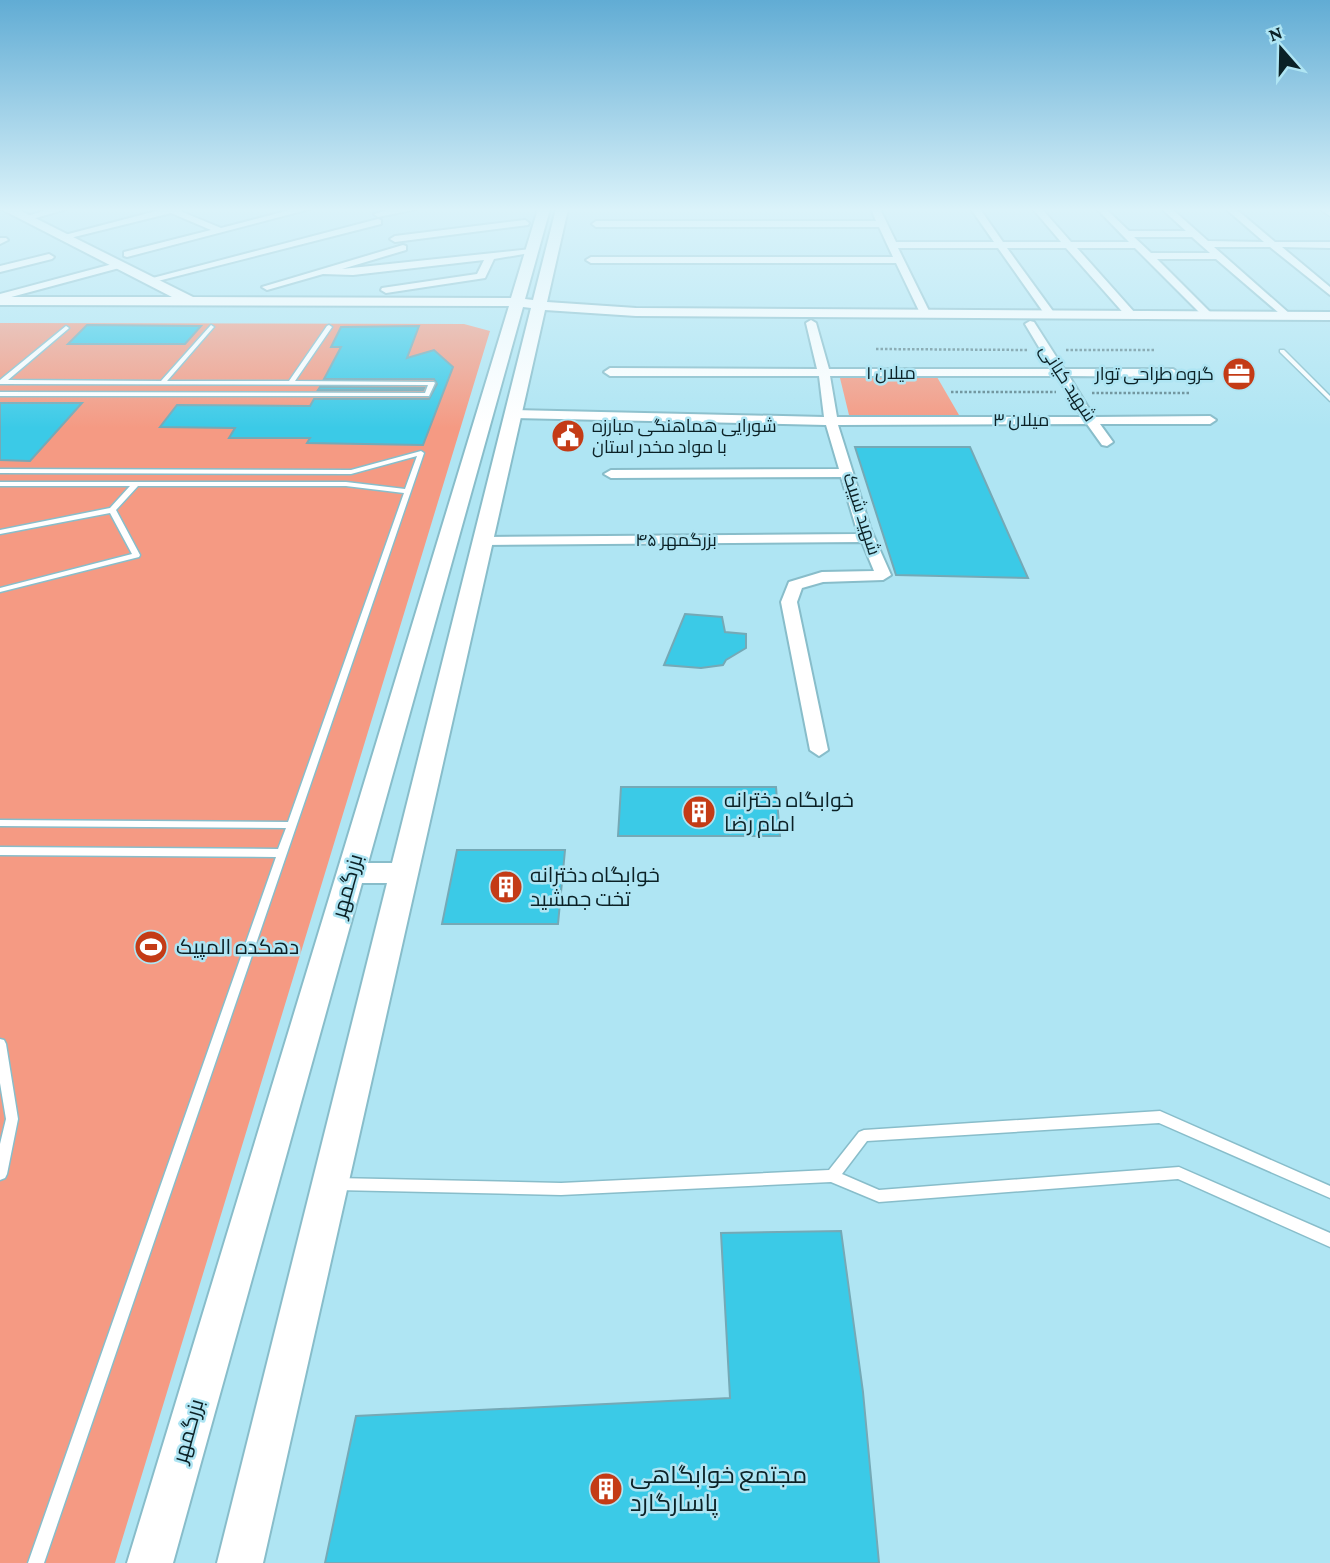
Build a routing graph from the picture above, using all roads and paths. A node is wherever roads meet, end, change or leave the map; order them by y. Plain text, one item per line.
1 (57, 282) edge
2 (154, 282) edge
3 (285, 282) edge
4 (441, 282) edge
5 (529, 282) edge
6 (536, 282) edge
7 (910, 282) edge
8 (1027, 282) edge
9 (1102, 282) edge
10 (1174, 282) edge
11 (1248, 282) edge
12 (267, 287) dead end
13 (386, 290) dead end
14 (0, 299) edge
15 (193, 301) junction
16 (527, 309) junction
17 (0, 310) edge
18 (925, 313) junction
19 (1050, 314) junction
20 (1131, 315) junction
21 (1208, 315) junction
22 (1286, 316) junction
23 (1330, 316) edge
24 (811, 323) junction
25 (1030, 324) junction
26 (1330, 325) edge
27 (211, 327) dead end
28 (329, 327) dead end
29 (66, 328) dead end
30 (876, 349) dead end
31 (1046, 350) junction
32 (1154, 350) dead end
33 (1282, 351) dead end
34 (610, 372) dead end
35 (824, 373) junction
36 (1060, 373) junction
37 (1172, 373) dead end
38 (1, 382) edge
39 (163, 383) junction
40 (291, 383) junction
41 (0, 394) edge
42 (1330, 399) edge
43 (514, 414) junction
44 (1090, 420) junction
45 (1210, 420) dead end
46 (831, 421) junction
47 (1107, 442) dead end
48 (0, 471) edge
49 (848, 473) junction
50 (611, 474) dead end
51 (137, 483) junction
52 (0, 484) edge
53 (408, 491) junction
54 (112, 510) junction
55 (0, 532) edge
56 (867, 538) junction
57 (483, 547) junction
58 (445, 552) junction
59 (0, 590) edge
60 (819, 750) dead end
61 (0, 823) edge
62 (293, 825) junction
63 (0, 851) edge
64 (283, 853) junction
65 (352, 873) junction
66 (404, 873) junction
67 (0, 1044) edge
68 (0, 1174) edge
69 (832, 1176) junction
70 (329, 1184) junction
71 (1330, 1192) edge
72 (1330, 1240) edge
73 (36, 1563) edge
74 (150, 1563) edge
75 (240, 1563) edge

1 - 14 street
2 - 15 street
3 - 12 street
4 - 13 street
5 - 16 street, بزرگمهر
6 - 16 street, بزرگمهر
7 - 18 street
8 - 19 street
9 - 20 street
10 - 21 street
11 - 22 street
14 - 15 street
15 - 16 street
16 - 17 main road
16 - 18 street
16 - 24 street
16 - 43 street, بزرگمهر
16 - 58 street, بزرگمهر
18 - 19 street
19 - 20 street
20 - 21 street
21 - 22 street
22 - 23 street
24 - 25 street
24 - 35 street, شهید شیبک
25 - 26 street
25 - 31 street, شهید کیانی
27 - 39 lane
28 - 40 lane
29 - 38 lane
30 - 31 path
31 - 32 path
31 - 36 street, شهید کیانی
33 - 42 lane
34 - 35 street, میلان ۱
35 - 36 street, میلان ۱
35 - 46 street, شهید شیبک
36 - 37 street, میلان ۱
36 - 44 street, شهید کیانی
38 - 39 lane
39 - 40 lane
40 - 41 lane
43 - 46 street, میلان ۳
43 - 57 street, بزرگمهر
44 - 45 street, میلان ۳
44 - 46 street, میلان ۳
44 - 47 street, شهید کیانی
46 - 49 street, شهید شیبک
48 - 53 lane
49 - 50 street
49 - 56 street, شهید شیبک
51 - 52 lane
51 - 53 lane
51 - 54 lane
53 - 62 lane
54 - 55 lane
54 - 59 lane
56 - 57 street, بزرگمهر ۴۵
56 - 60 street, شهید شیبک
57 - 58 street
57 - 66 street, بزرگمهر
58 - 65 street, بزرگمهر
61 - 62 lane
62 - 64 lane
63 - 64 lane
64 - 73 lane
65 - 66 street
65 - 74 street, بزرگمهر
66 - 70 street, بزرگمهر
67 - 68 lane
69 - 70 lane
69 - 71 lane
69 - 72 lane
70 - 75 street, بزرگمهر

